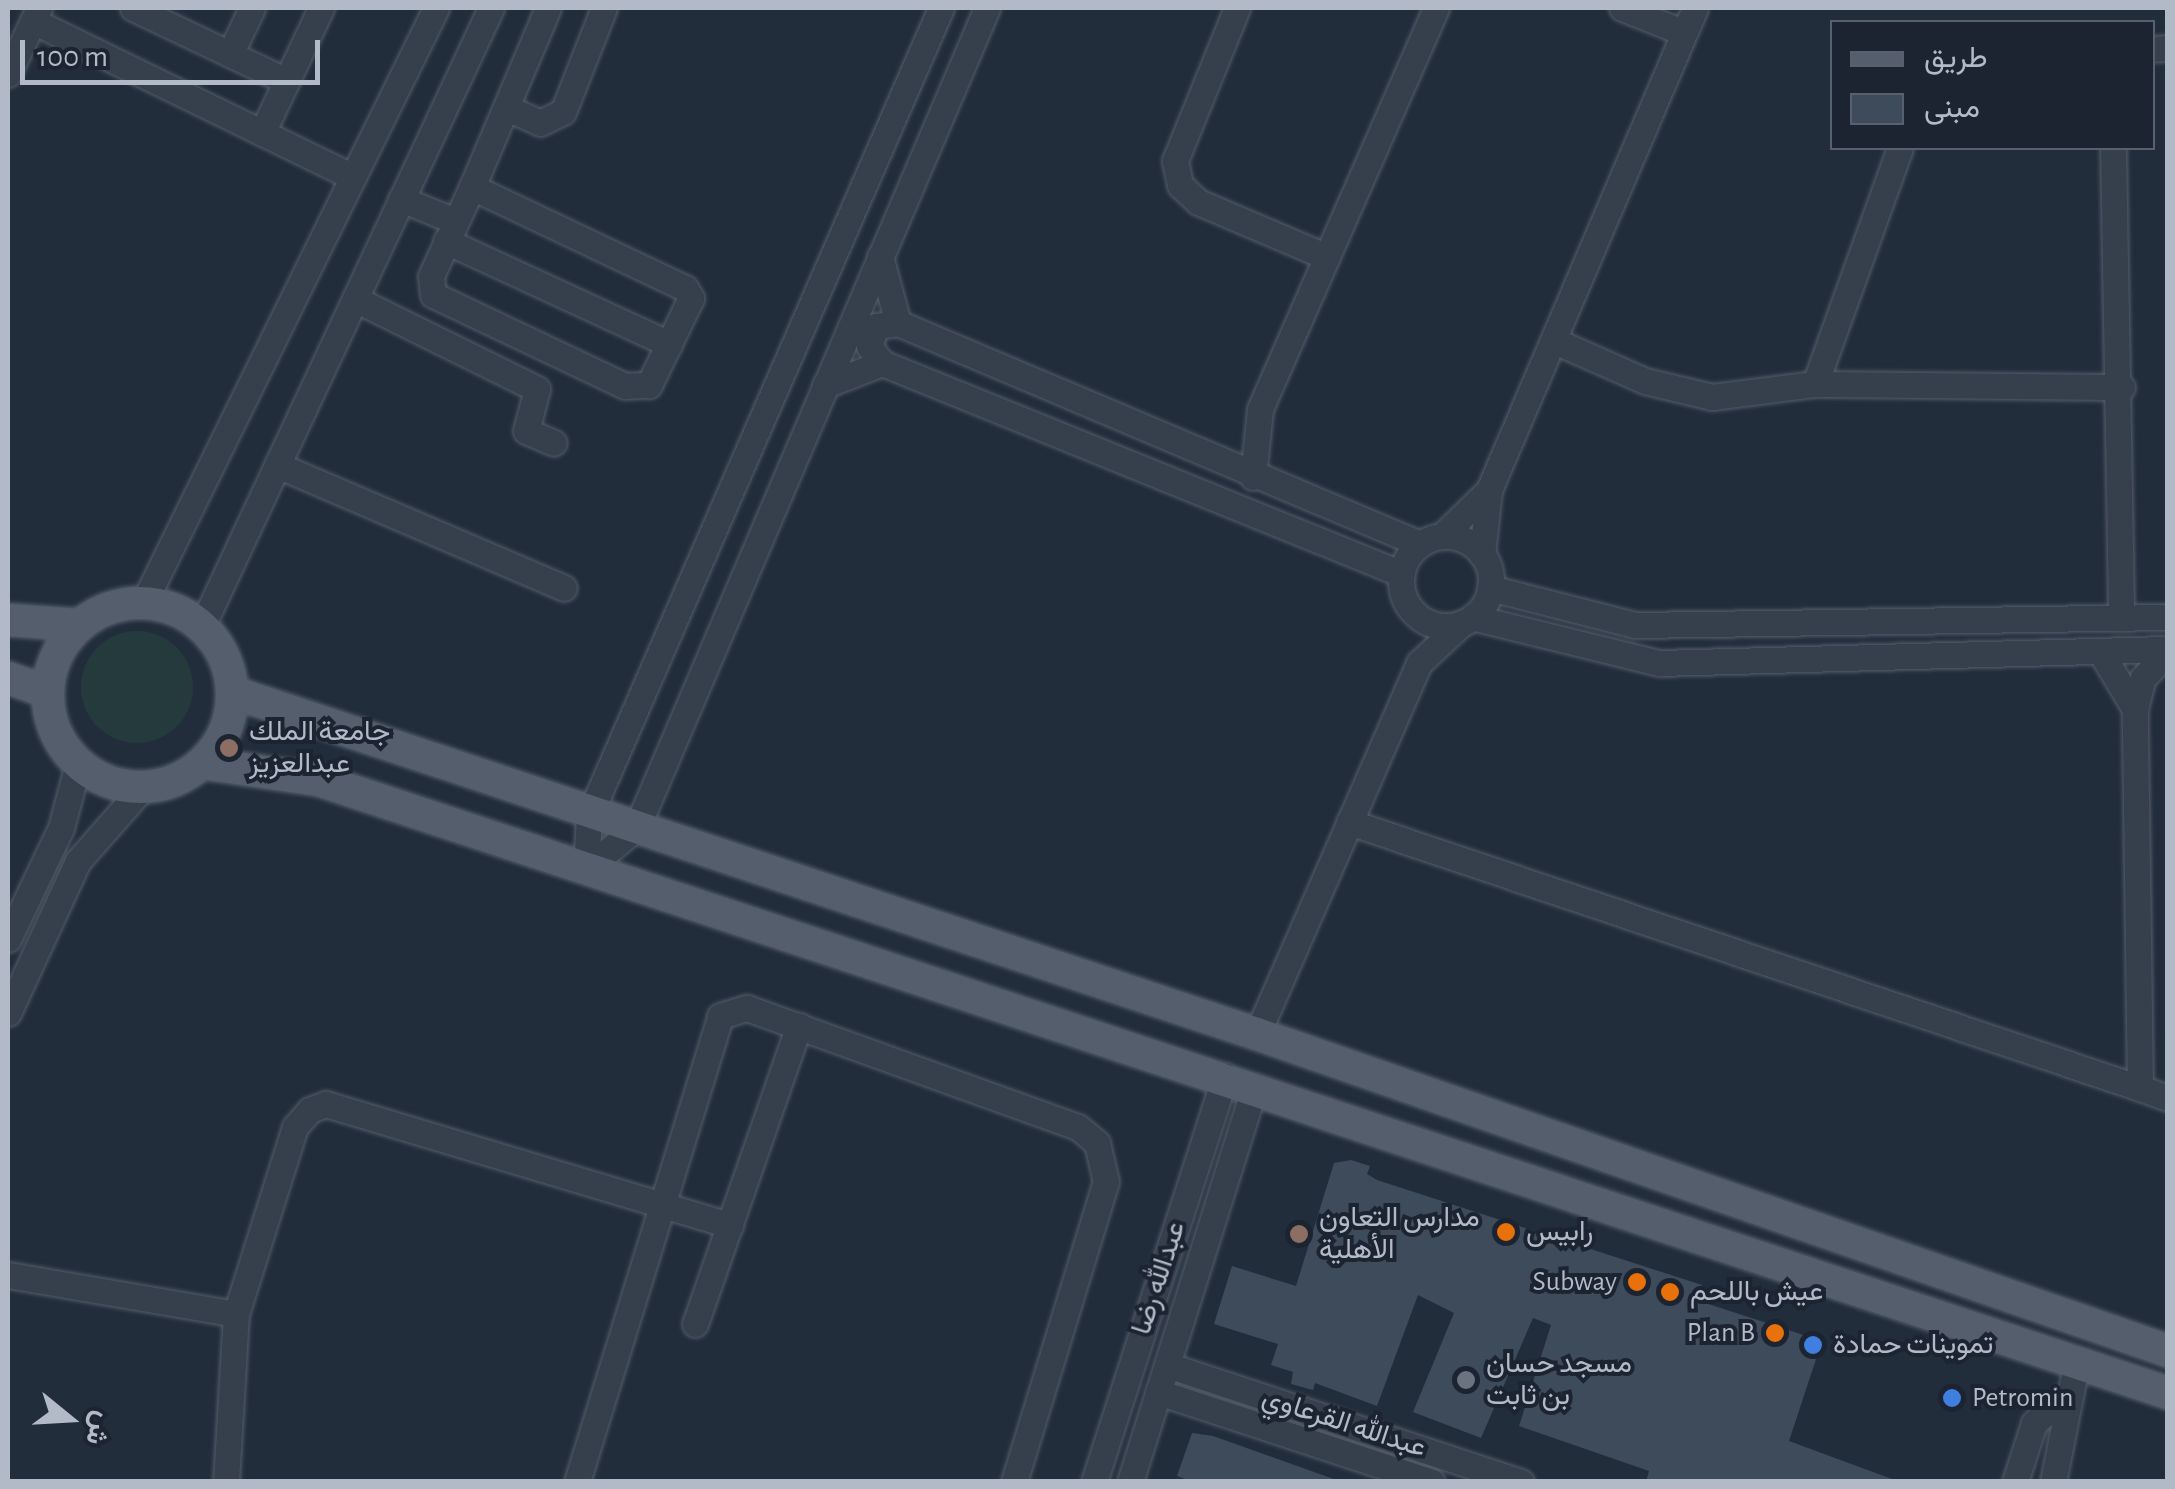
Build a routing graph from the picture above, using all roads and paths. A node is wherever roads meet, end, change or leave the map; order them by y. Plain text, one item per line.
1 (134, 8) edge
2 (252, 8) edge
3 (321, 8) edge
4 (436, 8) edge
5 (491, 8) edge
6 (548, 8) edge
7 (604, 8) edge
8 (941, 8) edge
9 (987, 8) edge
10 (1237, 8) edge
11 (1436, 8) edge
12 (1622, 8) edge
13 (1694, 8) edge
14 (36, 14) edge
15 (173, 16) edge
16 (1683, 32) junction
17 (230, 54) junction
18 (8, 74) edge
19 (286, 81) junction
20 (507, 108) junction
21 (262, 133) junction
22 (1899, 150) edge
23 (2113, 150) edge
24 (352, 177) junction
25 (472, 186) junction
26 (402, 199) junction
27 (451, 231) junction
28 (880, 256) junction
29 (1327, 257) junction
30 (354, 299) junction
31 (898, 324) junction
32 (1556, 342) junction
33 (669, 344) junction
34 (882, 363) junction
35 (1816, 384) junction
36 (824, 385) junction
37 (2122, 386) junction
38 (554, 444) dead end
39 (277, 465) junction
40 (1253, 477) junction
41 (1489, 490) junction
42 (1430, 540) junction
43 (1482, 554) junction
44 (1402, 574) junction
45 (564, 588) dead end
46 (1490, 588) junction
47 (144, 602) junction
48 (1409, 607) junction
49 (2168, 617) edge
50 (2121, 618) junction
51 (8, 620) edge
52 (1467, 620) junction
53 (79, 625) junction
54 (202, 626) junction
55 (2168, 650) edge
56 (2100, 651) junction
57 (1419, 663) junction
58 (8, 678) edge
59 (48, 692) junction
60 (232, 692) junction
61 (2134, 708) junction
62 (202, 762) junction
63 (78, 764) junction
64 (143, 787) junction
65 (590, 816) junction
66 (1349, 822) junction
67 (636, 826) junction
68 (586, 869) junction
69 (8, 939) edge
70 (8, 1014) edge
71 (799, 1026) junction
72 (1257, 1034) junction
73 (1240, 1081) junction
74 (2140, 1088) junction
75 (2168, 1098) edge
76 (662, 1202) junction
77 (730, 1225) junction
78 (8, 1275) edge
79 (1985, 1289) junction
80 (236, 1314) junction
81 (696, 1324) dead end
82 (1971, 1327) junction
83 (2168, 1351) edge
84 (2077, 1361) junction
85 (1167, 1365) junction
86 (1158, 1392) junction
87 (2168, 1393) edge
88 (2064, 1398) junction
89 (1115, 1416) junction
90 (1148, 1423) junction
91 (1392, 1476) edge
92 (1426, 1480) edge
93 (226, 1482) edge
94 (577, 1482) edge
95 (1014, 1482) edge
96 (1094, 1482) edge
97 (1130, 1482) edge
98 (1522, 1482) edge
99 (2015, 1482) edge
100 (2053, 1482) edge

1 - 15 street
2 - 17 street
3 - 19 street
4 - 24 street
5 - 26 street
6 - 20 street
7 - 20 street
8 - 65 street
9 - 28 street
10 - 29 street
11 - 29 street
12 - 16 street
13 - 16 street
14 - 18 street
14 - 21 street
15 - 17 street
16 - 32 street
17 - 19 street
19 - 21 street
20 - 25 street
21 - 24 street
22 - 35 street
23 - 37 street
24 - 47 street
25 - 27 street
25 - 33 street
26 - 27 street
26 - 30 street
27 - 33 street
27 - 33 street
28 - 31 street
28 - 36 street
29 - 40 street
30 - 38 street
30 - 39 street
31 - 34 street
31 - 40 street
32 - 35 street
32 - 41 street
34 - 36 street
34 - 44 street
35 - 37 street
36 - 67 street
37 - 50 street
39 - 45 street
39 - 54 street
40 - 42 street
41 - 42 street
41 - 43 street
42 - 43 street
42 - 44 street
43 - 46 street
44 - 48 street
46 - 50 street
46 - 52 street
47 - 53 main road
47 - 54 main road
48 - 52 street
48 - 57 street
49 - 50 street
51 - 53 main road
52 - 56 street
52 - 57 street
53 - 59 main road
54 - 60 main road
55 - 56 street
55 - 61 street
56 - 61 street
57 - 66 street
58 - 59 main road
59 - 63 main road
60 - 62 main road
60 - 65 main road
61 - 74 street
62 - 64 main road
62 - 68 main road
63 - 64 main road
63 - 69 street
64 - 70 street
65 - 67 main road
65 - 68 street
66 - 72 street
66 - 74 street
67 - 68 street
67 - 72 main road
68 - 73 main road
71 - 76 street
71 - 77 street
71 - 95 street
72 - 79 main road
73 - 82 main road
73 - 85 street, عبدالله رضا
73 - 89 street, عبدالله رضا
74 - 75 street
76 - 77 street
76 - 80 street
76 - 94 street
77 - 81 street
78 - 80 street
79 - 82 main road
79 - 83 main road
80 - 93 street
82 - 84 main road
84 - 87 main road
84 - 88 street
85 - 86 street, عبدالله رضا
85 - 98 street, عبدالله القرعاوي
86 - 90 street, عبدالله رضا
86 - 91 street, عبدالله القرعاوي
88 - 99 street
88 - 100 street
89 - 90 street
89 - 96 street, عبدالله رضا
90 - 97 street, عبدالله رضا
91 - 92 street, عبدالله القرعاوي

